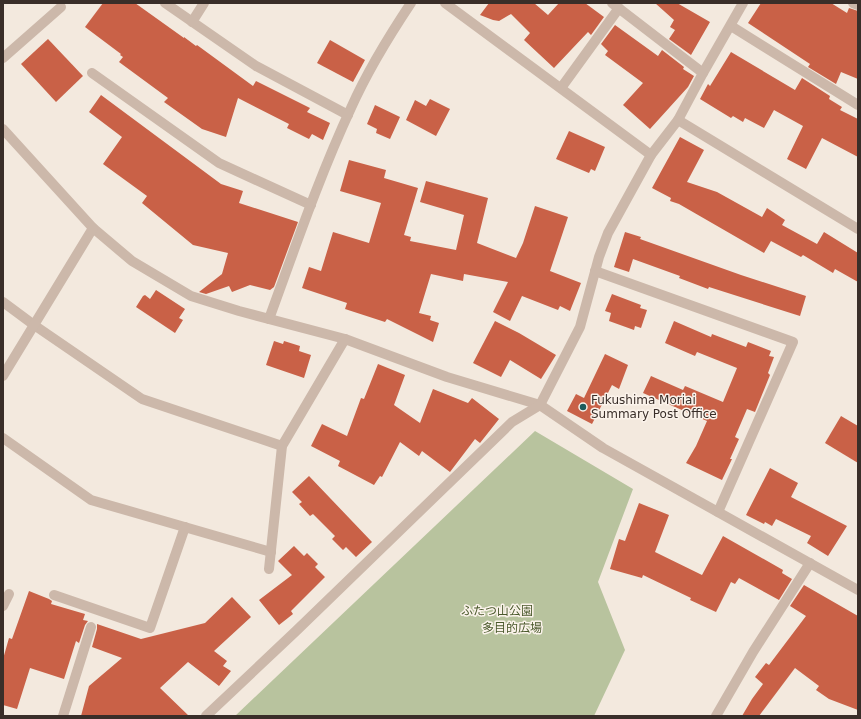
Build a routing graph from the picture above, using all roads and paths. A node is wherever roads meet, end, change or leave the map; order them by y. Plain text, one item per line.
1 (165, 3) edge
2 (204, 3) edge
3 (411, 3) edge
4 (445, 3) edge
5 (743, 3) edge
6 (853, 3) edge
7 (858, 5) edge
8 (616, 6) edge
9 (60, 7) dead end
10 (192, 22) junction
11 (731, 26) junction
12 (3, 58) edge
13 (703, 73) junction
14 (92, 74) dead end
15 (561, 88) junction
16 (858, 105) edge
17 (348, 115) junction
18 (678, 120) junction
19 (3, 129) edge
20 (651, 155) junction
21 (311, 205) junction
22 (93, 228) junction
23 (858, 229) edge
24 (595, 271) junction
25 (3, 302) edge
26 (269, 319) junction
27 (34, 325) junction
28 (345, 339) junction
29 (3, 376) edge
30 (540, 405) junction
31 (3, 438) edge
32 (282, 446) junction
33 (718, 512) junction
34 (185, 527) junction
35 (271, 552) junction
36 (810, 563) junction
37 (269, 570) dead end
38 (858, 590) edge
39 (9, 594) dead end
40 (54, 596) dead end
41 (3, 606) edge
42 (91, 627) dead end
43 (62, 716) edge
44 (206, 716) edge
45 (716, 716) edge

1 - 10 street
2 - 10 street
3 - 17 street
4 - 15 street
5 - 11 street
6 - 7 street
8 - 13 street
8 - 15 street
9 - 12 street
10 - 17 street
11 - 13 street
11 - 16 street
13 - 18 street
14 - 21 street
15 - 20 street
17 - 21 street
18 - 20 street
18 - 23 street
19 - 22 street
20 - 24 street
21 - 26 street
22 - 26 street
22 - 27 street
24 - 30 street
24 - 33 street
25 - 27 street
26 - 28 street
27 - 29 street
27 - 32 street
28 - 30 street
28 - 32 street
30 - 33 street
30 - 44 street
31 - 34 street
32 - 35 street
33 - 36 street
34 - 35 street
34 - 40 street
35 - 37 street
36 - 38 street
36 - 45 street
39 - 41 street
42 - 43 street

